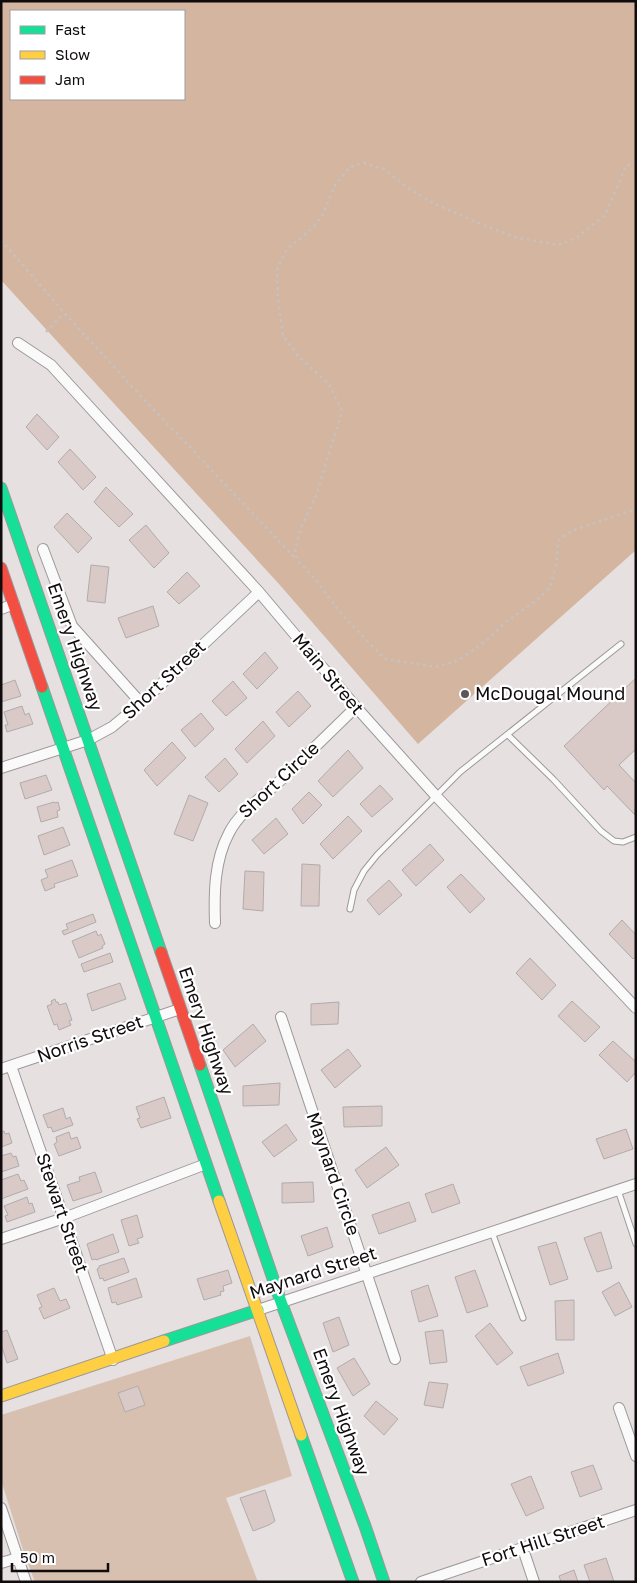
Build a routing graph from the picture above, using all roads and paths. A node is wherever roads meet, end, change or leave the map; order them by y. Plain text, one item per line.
1 (636, 162) edge
2 (1, 240) edge
3 (64, 313) junction
4 (46, 332) dead end
5 (18, 343) dead end
6 (1, 488) edge
7 (636, 509) edge
8 (43, 549) dead end
9 (297, 560) junction
10 (1, 568) edge
11 (259, 592) junction
12 (14, 604) junction
13 (1, 609) edge
14 (621, 644) dead end
15 (141, 703) junction
16 (356, 707) junction
17 (508, 735) junction
18 (88, 740) junction
19 (64, 749) junction
20 (1, 768) edge
21 (436, 796) junction
22 (636, 837) edge
23 (350, 909) dead end
24 (215, 923) dead end
25 (636, 1008) edge
26 (180, 1009) junction
27 (156, 1017) junction
28 (280, 1017) dead end
29 (6, 1068) edge
30 (206, 1164) junction
31 (636, 1184) edge
32 (618, 1190) junction
33 (64, 1218) junction
34 (492, 1232) junction
35 (1, 1240) edge
36 (636, 1244) edge
37 (367, 1274) junction
38 (281, 1302) junction
39 (258, 1310) junction
40 (523, 1318) dead end
41 (395, 1359) dead end
42 (113, 1360) junction
43 (1, 1396) edge
44 (619, 1408) dead end
45 (636, 1456) edge
46 (1, 1508) edge
47 (636, 1510) edge
48 (523, 1549) junction
49 (18, 1558) junction
50 (1, 1563) edge
51 (26, 1582) edge
52 (353, 1582) edge
53 (384, 1582) edge
54 (421, 1582) edge
55 (534, 1582) edge

1 - 9 path
2 - 3 path
3 - 4 path
3 - 9 path
5 - 11 street, Main Street
6 - 18 main road, Emery Highway
7 - 9 path
8 - 15 street
10 - 12 main road
11 - 15 street, Short Street
11 - 16 street, Main Street
12 - 13 street
12 - 19 main road
14 - 17 lane
15 - 18 street, Short Street
16 - 21 street, Main Street
16 - 24 street, Short Circle
17 - 21 lane
17 - 22 lane
18 - 19 street, Short Street
18 - 26 main road, Emery Highway
19 - 20 street, Short Street
19 - 27 main road
21 - 23 lane
21 - 25 street, Main Street
26 - 27 street, Norris Street
26 - 38 main road, Emery Highway
27 - 29 street, Norris Street
27 - 30 main road
28 - 37 street, Maynard Circle
29 - 33 street, Stewart Street
30 - 33 street
30 - 39 main road
31 - 32 street, Maynard Street
32 - 34 street, Maynard Street
32 - 36 lane
33 - 35 street
33 - 42 street, Stewart Street
34 - 37 street, Maynard Street
34 - 40 lane
37 - 38 street, Maynard Street
37 - 41 street, Maynard Circle
38 - 39 street, Maynard Street
38 - 53 main road, Emery Highway
39 - 42 main road, Maynard Street
39 - 52 main road
42 - 43 main road, Maynard Street
44 - 45 street
46 - 49 street
47 - 48 street, Fort Hill Street
48 - 54 street, Fort Hill Street
48 - 55 street
49 - 50 street
49 - 51 street

